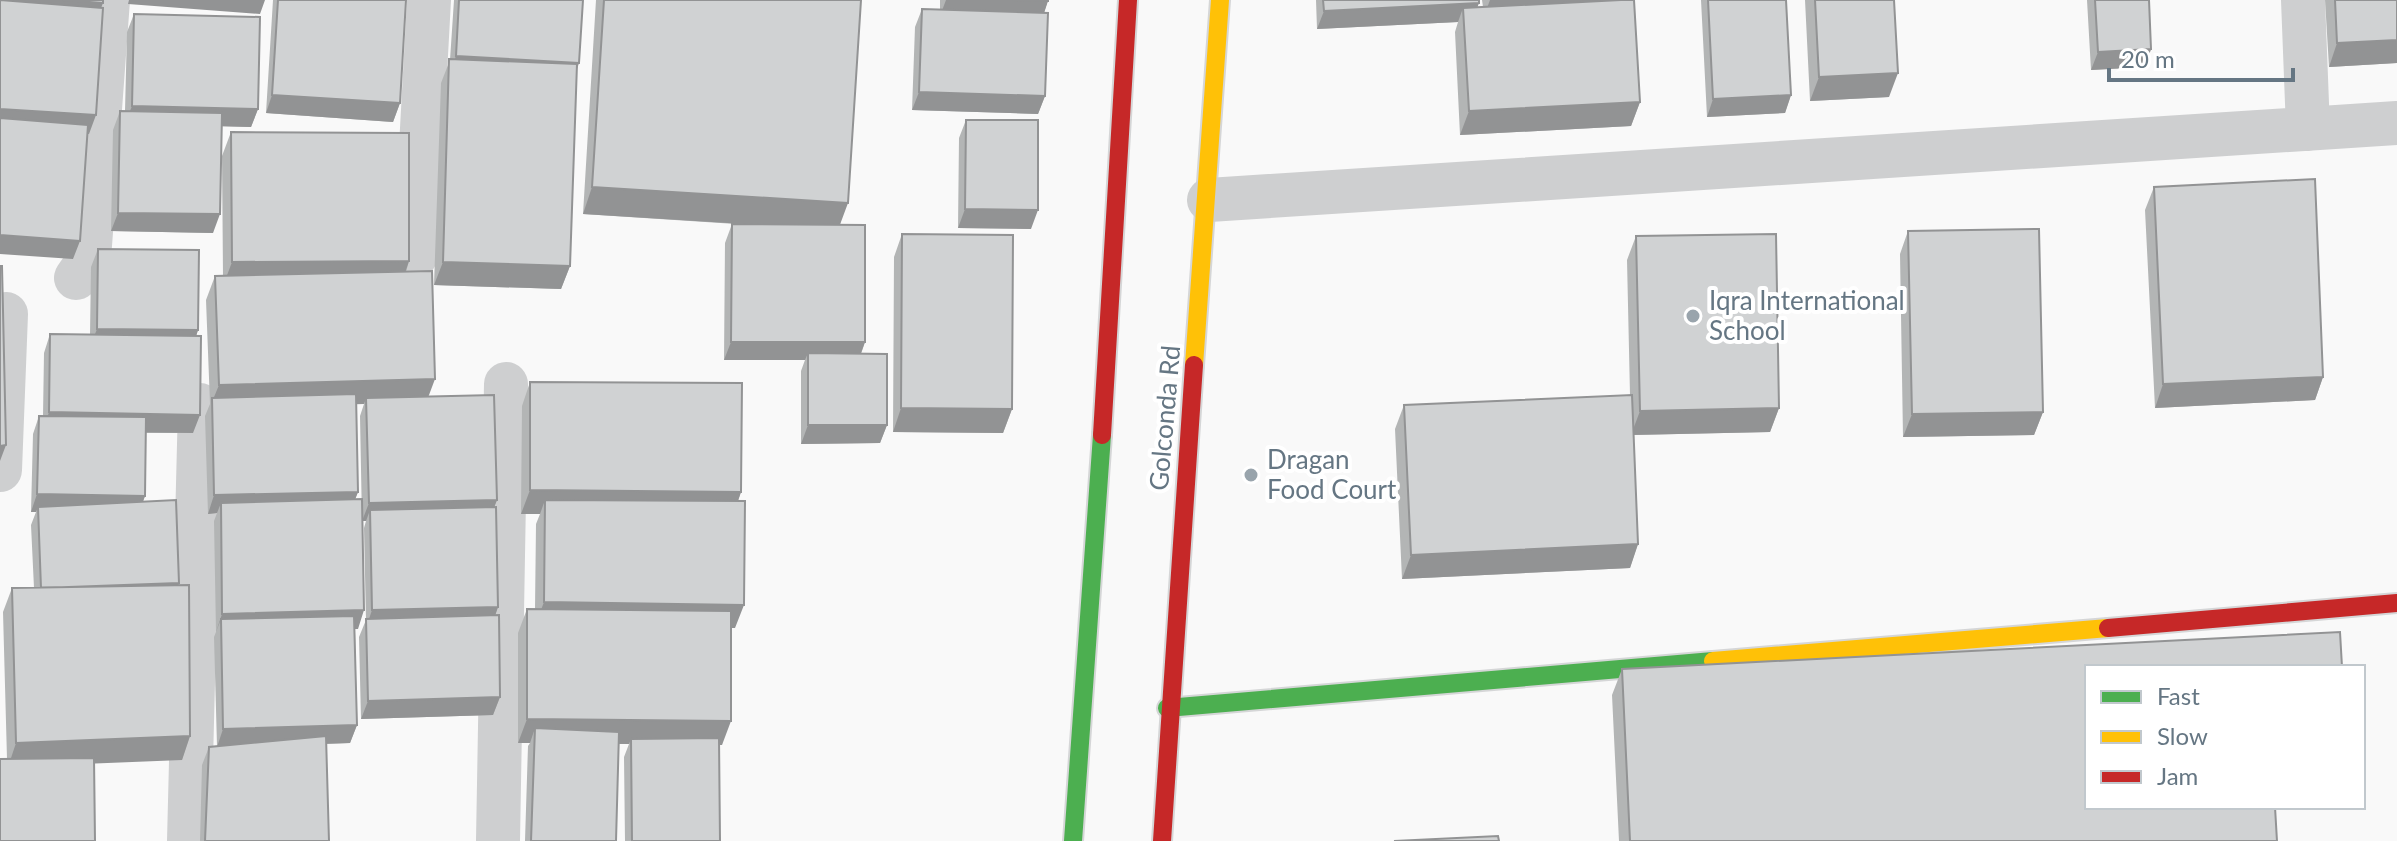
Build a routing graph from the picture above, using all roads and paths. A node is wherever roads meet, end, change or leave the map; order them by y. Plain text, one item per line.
1 (108, 0) edge
2 (429, 0) edge
3 (1128, 0) edge
4 (1220, 0) edge
5 (2303, 0) edge
6 (2397, 123) edge
7 (2308, 129) junction
8 (1209, 200) junction
9 (415, 257) dead end
10 (76, 278) dead end
11 (6, 314) edge
12 (506, 384) dead end
13 (200, 405) edge
14 (0, 470) edge
15 (2397, 603) edge
16 (1167, 708) junction
17 (189, 841) edge
18 (498, 841) edge
19 (1073, 841) edge
20 (1162, 841) edge

1 - 10 street
2 - 9 street
3 - 19 main road
4 - 8 main road, Golconda Rd
5 - 7 street
6 - 7 street
7 - 8 street
8 - 16 main road, Golconda Rd
11 - 14 street
12 - 18 street
13 - 17 street
15 - 16 main road
16 - 20 main road, Golconda Rd

